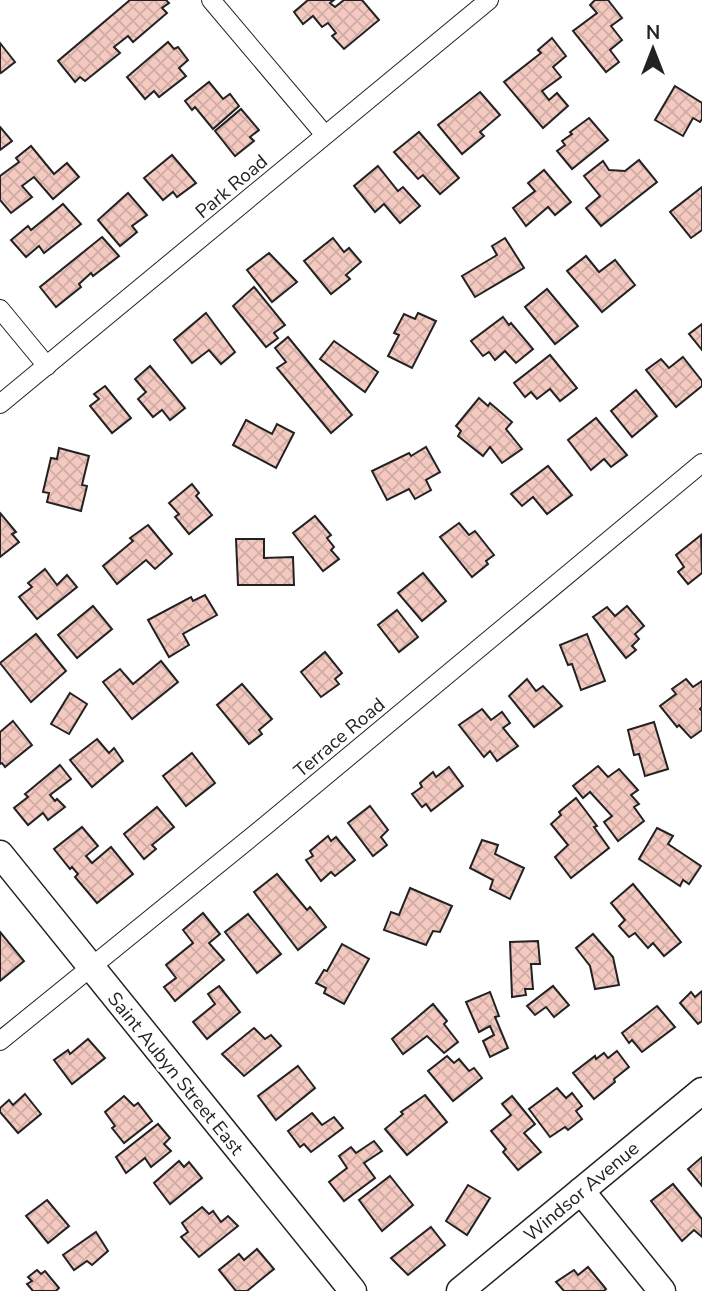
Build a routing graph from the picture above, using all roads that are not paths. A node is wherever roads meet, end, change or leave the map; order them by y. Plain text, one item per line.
1 (211, 0) edge
2 (489, 0) edge
3 (325, 135) junction
4 (0, 309) edge
5 (47, 366) junction
6 (0, 404) edge
7 (702, 463) edge
8 (0, 854) edge
9 (91, 966) junction
10 (0, 1041) edge
11 (702, 1091) edge
12 (581, 1191) junction
13 (353, 1291) edge
14 (460, 1291) edge
15 (662, 1291) edge

1 - 3 street
2 - 3 street, Park Road
3 - 5 street, Park Road
4 - 5 street
5 - 6 street, Park Road
7 - 9 street, Terrace Road
8 - 9 main road, Saint Aubyn Street East
9 - 10 street, Terrace Road
9 - 13 main road, Saint Aubyn Street East
11 - 12 main road, Windsor Avenue
12 - 14 main road, Windsor Avenue
12 - 15 main road

